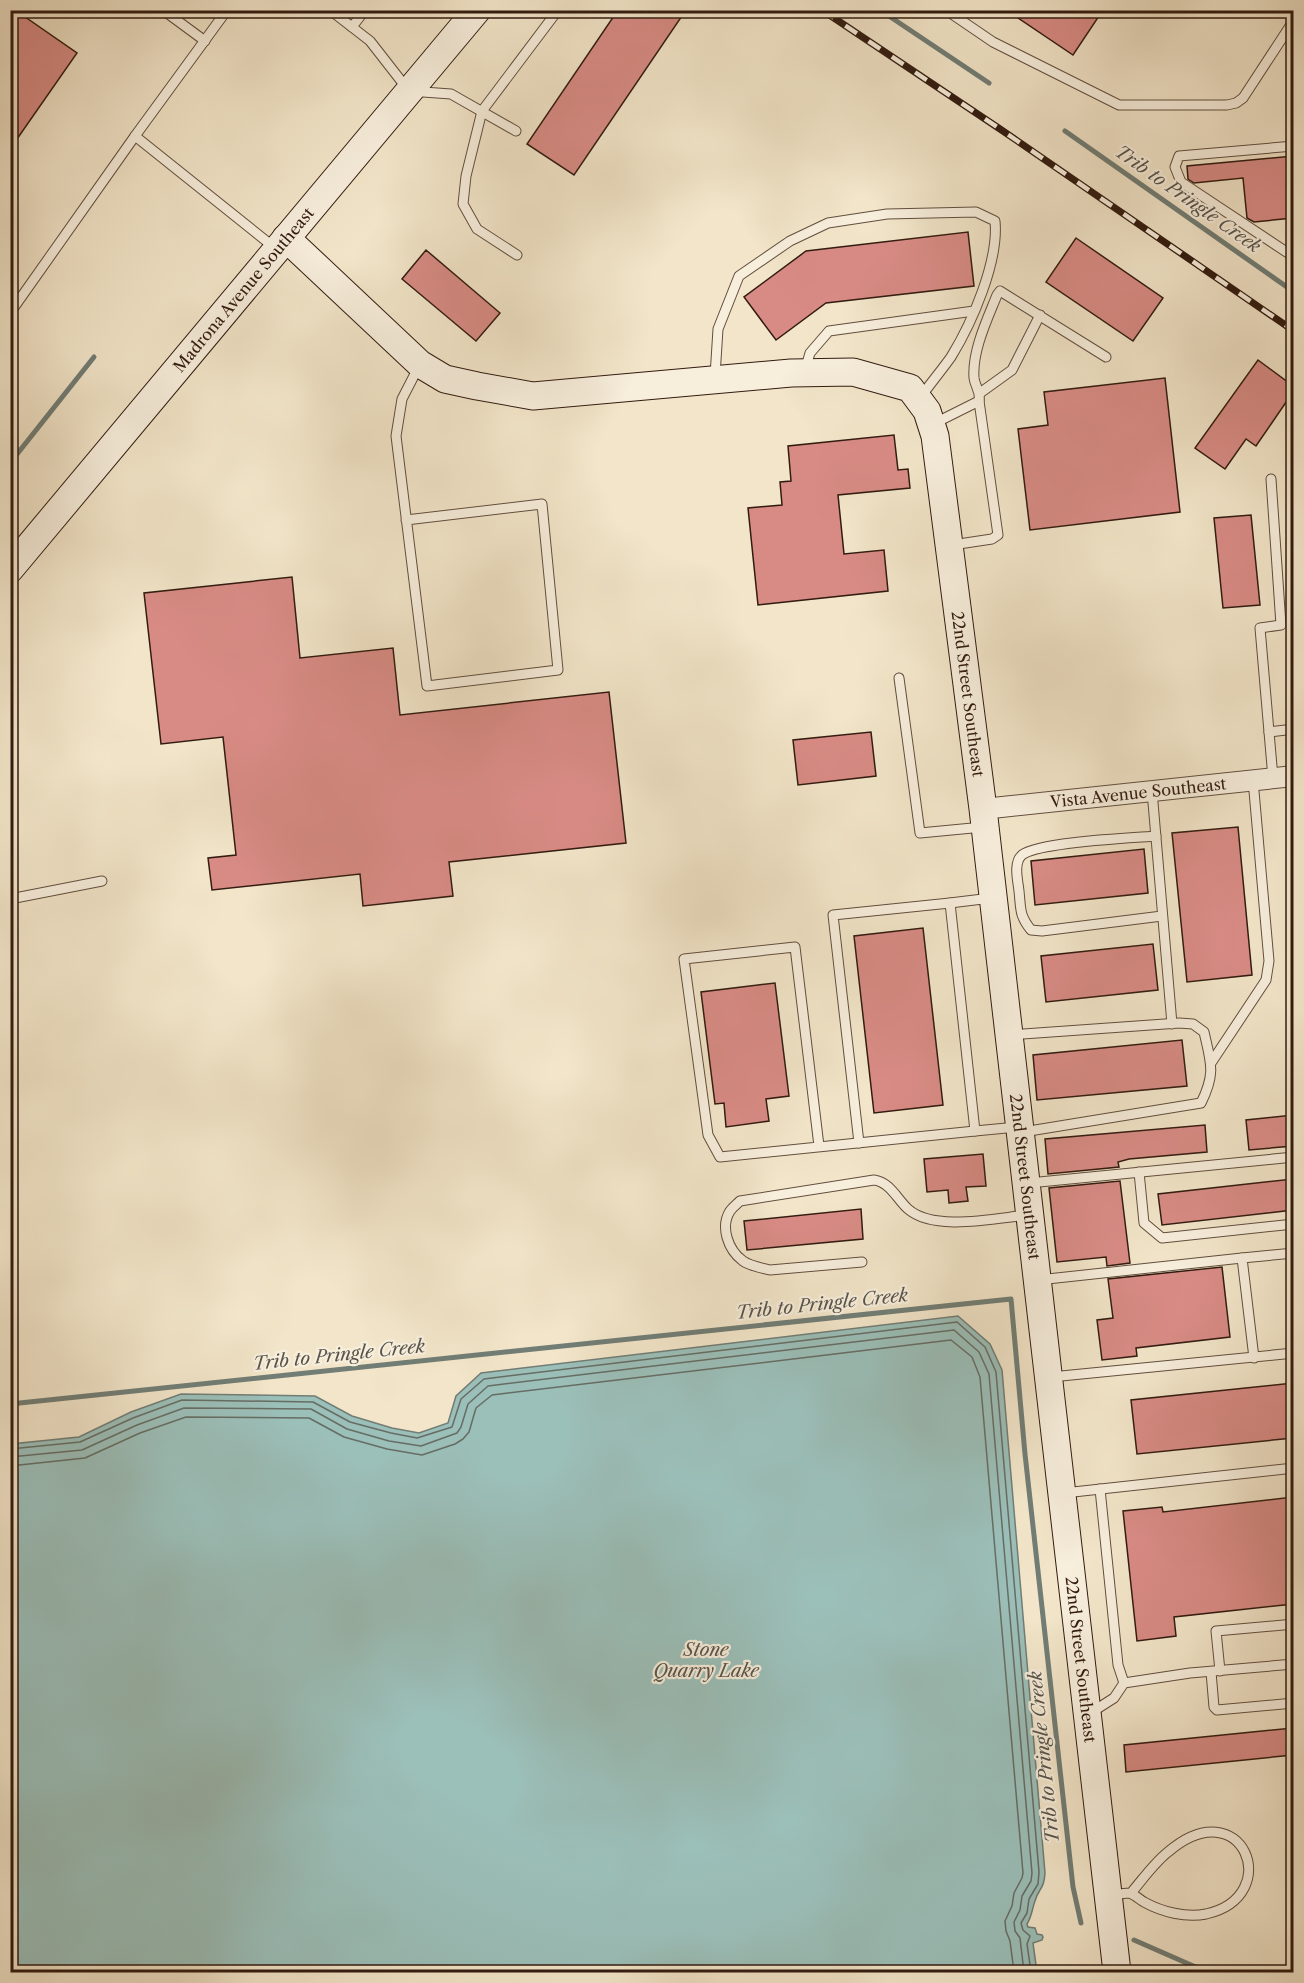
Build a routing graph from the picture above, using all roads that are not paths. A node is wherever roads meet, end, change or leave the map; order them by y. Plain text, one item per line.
1 (163, 10) edge
2 (227, 10) edge
3 (330, 10) edge
4 (365, 10) edge
5 (477, 10) edge
6 (558, 10) edge
7 (946, 10) edge
8 (1293, 20) edge
9 (352, 27) junction
10 (205, 41) junction
11 (409, 91) junction
12 (482, 111) junction
13 (516, 130) dead end
14 (135, 136) junction
15 (1293, 146) edge
16 (281, 244) junction
17 (517, 255) dead end
18 (1293, 257) edge
19 (974, 311) junction
20 (10, 313) edge
21 (1040, 315) junction
22 (1106, 357) dead end
23 (420, 364) junction
24 (804, 373) junction
25 (715, 379) junction
26 (914, 394) junction
27 (980, 397) junction
28 (931, 424) junction
29 (1270, 479) dead end
30 (406, 520) junction
31 (949, 545) junction
32 (10, 569) edge
33 (899, 678) dead end
34 (1293, 729) edge
35 (1269, 732) junction
36 (1293, 776) edge
37 (1273, 778) junction
38 (1253, 780) junction
39 (1152, 791) junction
40 (984, 818) junction
41 (1155, 836) junction
42 (102, 881) dead end
43 (994, 898) junction
44 (10, 899) edge
45 (950, 903) junction
46 (1162, 916) junction
47 (1172, 1024) junction
48 (1009, 1035) junction
49 (1211, 1064) junction
50 (1020, 1130) junction
51 (975, 1131) junction
52 (859, 1143) junction
53 (819, 1146) junction
54 (1293, 1157) edge
55 (1139, 1172) junction
56 (1026, 1184) junction
57 (1030, 1215) junction
58 (1293, 1224) edge
59 (1293, 1253) edge
60 (1242, 1258) junction
61 (862, 1262) dead end
62 (1037, 1280) junction
63 (1293, 1353) edge
64 (1254, 1358) junction
65 (1048, 1377) junction
66 (1293, 1468) edge
67 (1100, 1489) junction
68 (1062, 1493) junction
69 (1293, 1624) edge
70 (1293, 1664) edge
71 (1215, 1671) junction
72 (1124, 1683) junction
73 (1293, 1703) edge
74 (1087, 1715) junction
75 (1120, 1894) junction
76 (1117, 1972) edge

1 - 10 lane
2 - 10 lane
3 - 9 lane
4 - 9 lane
5 - 11 street, Madrona Avenue Southeast
6 - 12 lane
7 - 8 lane
9 - 11 lane
10 - 14 lane
11 - 12 lane
11 - 16 street, Madrona Avenue Southeast
12 - 13 lane
12 - 17 lane
14 - 16 lane
14 - 20 lane
15 - 18 lane
16 - 23 street
16 - 32 street, Madrona Avenue Southeast
19 - 24 lane
19 - 25 lane
19 - 26 lane
21 - 22 lane
21 - 27 lane
21 - 27 lane
23 - 25 street
23 - 30 lane
24 - 25 street
24 - 26 street
26 - 28 street, 22nd Street Southeast
27 - 28 lane
27 - 31 lane
28 - 31 street, 22nd Street Southeast
29 - 35 lane
30 - 30 lane
31 - 40 street, 22nd Street Southeast
33 - 40 lane
34 - 35 lane
35 - 37 lane
36 - 37 street, Vista Avenue Southeast
37 - 38 street, Vista Avenue Southeast
38 - 39 street, Vista Avenue Southeast
38 - 49 lane
39 - 40 street, Vista Avenue Southeast
39 - 41 lane
40 - 43 street, 22nd Street Southeast
41 - 46 lane
41 - 46 lane
42 - 44 lane
43 - 45 lane
43 - 48 street, 22nd Street Southeast
45 - 51 lane
45 - 52 lane
46 - 47 lane
47 - 48 lane
47 - 49 lane
48 - 50 street, 22nd Street Southeast
49 - 50 lane
50 - 51 lane
50 - 56 street, 22nd Street Southeast
51 - 52 lane
52 - 53 lane
53 - 53 lane
54 - 55 lane
55 - 56 lane
55 - 58 lane
56 - 57 street, 22nd Street Southeast
57 - 61 lane
57 - 62 street, 22nd Street Southeast
59 - 60 lane
60 - 62 lane
60 - 64 lane
62 - 65 street, 22nd Street Southeast
63 - 64 lane
64 - 65 lane
65 - 68 street, 22nd Street Southeast
66 - 67 lane
67 - 68 lane
67 - 72 lane
68 - 74 street, 22nd Street Southeast
69 - 71 lane
70 - 71 lane
71 - 72 lane
71 - 73 lane
72 - 74 lane
74 - 75 street, 22nd Street Southeast
75 - 75 lane
75 - 76 street, 22nd Street Southeast

